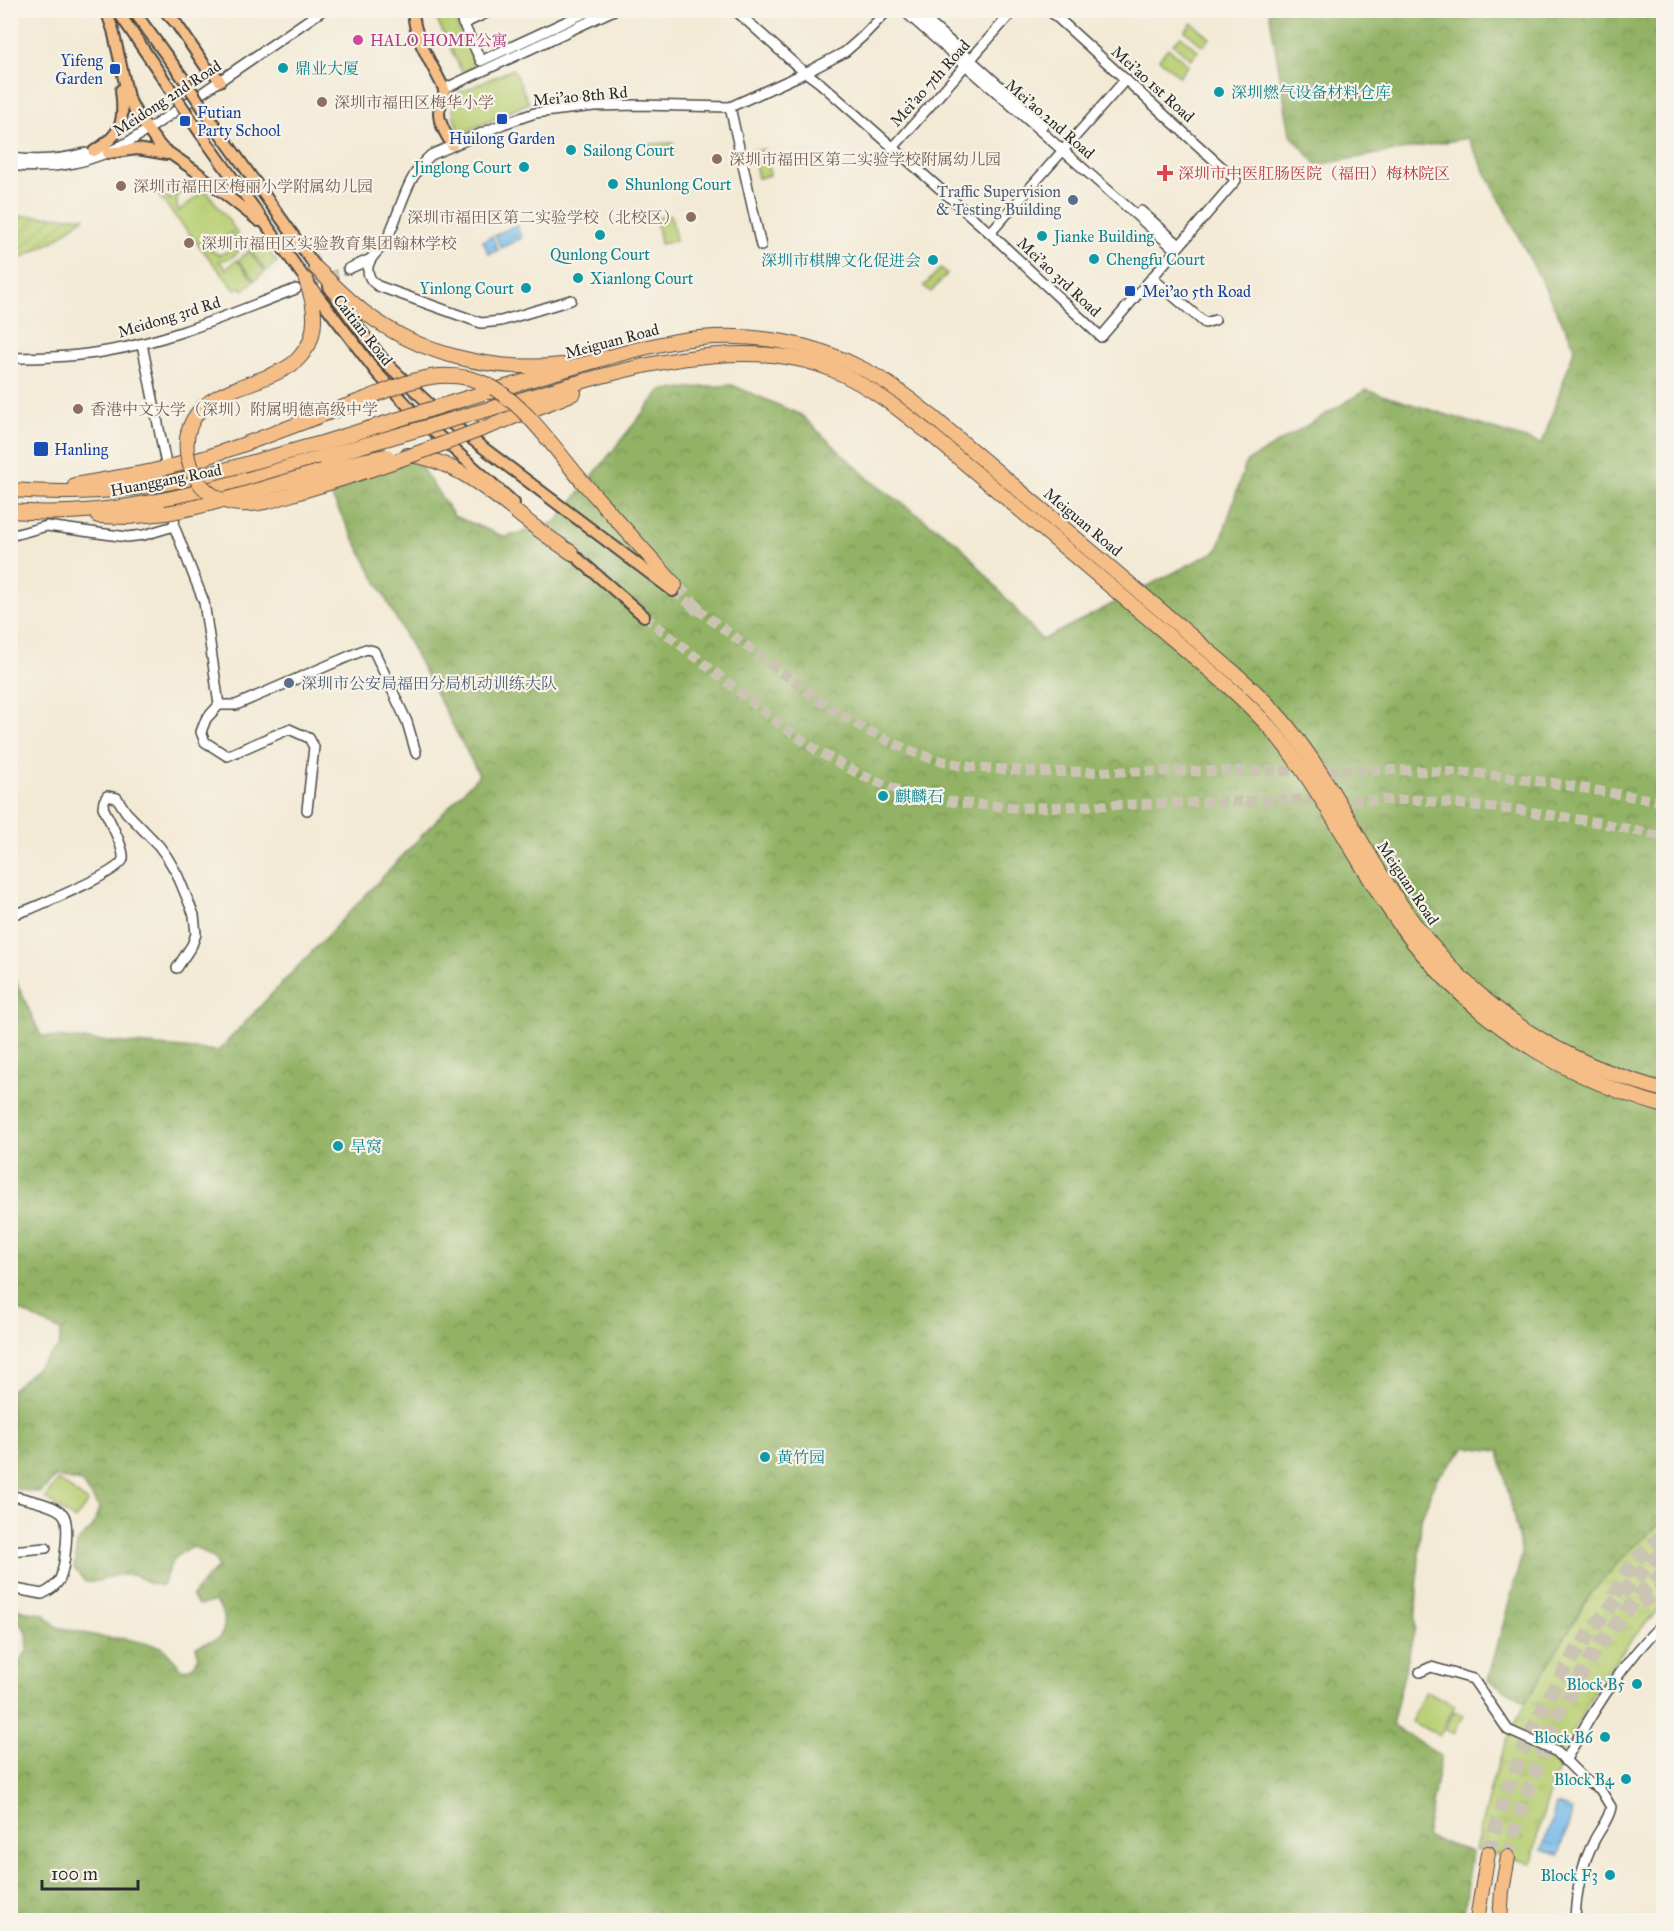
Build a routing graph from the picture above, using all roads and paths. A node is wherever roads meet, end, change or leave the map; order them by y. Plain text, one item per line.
1 (108, 10) edge
2 (117, 10) edge
3 (133, 10) edge
4 (140, 10) edge
5 (164, 10) edge
6 (312, 10) edge
7 (323, 10) edge
8 (413, 10) edge
9 (457, 10) edge
10 (493, 10) edge
11 (614, 10) edge
12 (735, 10) edge
13 (888, 10) edge
14 (903, 10) edge
15 (915, 10) edge
16 (1014, 10) edge
17 (1049, 10) edge
18 (586, 12) edge
19 (463, 24) junction
20 (138, 41) junction
21 (968, 63) junction
22 (175, 66) junction
23 (121, 72) junction
24 (807, 72) junction
25 (218, 79) junction
26 (1126, 79) junction
27 (444, 89) junction
28 (730, 107) junction
29 (146, 127) junction
30 (452, 146) junction
31 (892, 149) junction
32 (1065, 149) junction
33 (94, 151) junction
34 (108, 153) junction
35 (176, 157) junction
36 (10, 158) edge
37 (10, 165) edge
38 (269, 229) junction
39 (990, 233) junction
40 (762, 246) dead end
41 (1178, 248) junction
42 (371, 259) junction
43 (316, 268) junction
44 (348, 269) tunnel mouth
45 (1152, 278) junction
46 (301, 285) junction
47 (571, 300) dead end
48 (1215, 320) dead end
49 (142, 344) junction
50 (608, 357) junction
51 (10, 358) edge
52 (644, 367) junction
53 (322, 443) joint
54 (323, 458) joint
55 (165, 459) dead end
56 (10, 490) edge
57 (34, 492) junction
58 (10, 511) edge
59 (39, 512) junction
60 (63, 512) junction
61 (170, 514) junction
62 (47, 526) junction
63 (174, 526) junction
64 (10, 536) edge
65 (572, 553) junction
66 (674, 588) joint
67 (644, 616) tunnel mouth
68 (219, 705) junction
69 (416, 753) dead end
70 (307, 810) dead end
71 (10, 913) edge
72 (177, 968) dead end
73 (1664, 1090) edge
74 (1664, 1106) edge
75 (10, 1495) edge
76 (46, 1548) dead end
77 (10, 1551) edge
78 (10, 1588) edge
79 (1664, 1622) edge
80 (1420, 1672) dead end
81 (1565, 1761) junction
82 (1488, 1853) tunnel mouth
83 (1508, 1857) tunnel mouth
84 (1477, 1920) edge
85 (1500, 1920) edge
86 (1575, 1920) edge

1 - 20 main road
1 - 23 main road
2 - 20 main road, Caitian Road
3 - 22 main road, Caitian Road
4 - 22 main road
5 - 25 main road
6 - 25 street, Meidong 2nd Road
7 - 25 street, Meidong 2nd Road
8 - 27 main road
9 - 19 street
10 - 19 street
11 - 27 street
12 - 24 street, Mei'ao 3rd Road
13 - 24 street, Mei'ao 8th Rd
14 - 21 street, Mei'ao 2nd Road
15 - 21 street, Mei'ao 2nd Road
16 - 21 street, Mei'ao 7th Road
17 - 26 street, Mei'ao 1st Road
18 - 19 street
20 - 38 main road, Caitian Road, bridge
21 - 31 street, Mei'ao 7th Road
21 - 32 street, Mei'ao 2nd Road
22 - 43 main road, Caitian Road, bridge
23 - 29 main road
23 - 33 main road
24 - 28 street, Mei'ao 8th Rd
24 - 31 street, Mei'ao 3rd Road
25 - 29 street, Meidong 2nd Road
26 - 32 street
26 - 41 street, Mei'ao 1st Road
27 - 30 main road
28 - 30 street, Mei'ao 8th Rd
28 - 40 street
29 - 33 street, Meidong 2nd Road
29 - 34 street, Meidong 2nd Road
29 - 35 main road
30 - 42 street, Mei'ao 8th Rd
31 - 39 street, Mei'ao 3rd Road
32 - 39 street
32 - 41 street, Mei'ao 2nd Road
33 - 36 street, Meidong 2nd Road
34 - 35 main road
34 - 37 street, Meidong 2nd Road
35 - 38 main road
38 - 46 main road, Caitian Road
39 - 45 street, Mei'ao 3rd Road
41 - 45 street
42 - 44 street
42 - 47 street
43 - 50 highway
43 - 66 main road, Caitian Road
45 - 48 street
46 - 49 street, Meidong 3rd Rd
46 - 52 highway, bridge
46 - 65 main road, Caitian Road
49 - 51 street, Meidong 3rd Rd
49 - 55 street
50 - 53 highway, Meiguan Road, bridge
50 - 73 highway, Meiguan Road
52 - 54 highway, Meiguan Road, bridge
52 - 74 highway, Meiguan Road
53 - 57 highway, Huanggang Road
54 - 60 highway, Huanggang Road
56 - 57 highway, Huanggang Road
57 - 66 highway, bridge
58 - 59 highway, Huanggang Road
59 - 60 highway, Huanggang Road
59 - 62 street
60 - 61 highway
61 - 63 street
61 - 65 highway, bridge
62 - 63 street
62 - 64 street
63 - 68 street
65 - 67 main road, Caitian Road
68 - 69 street
68 - 70 street
71 - 72 street
75 - 78 street
76 - 77 street
79 - 81 street
80 - 81 street
81 - 86 street
82 - 84 highway
83 - 85 highway

